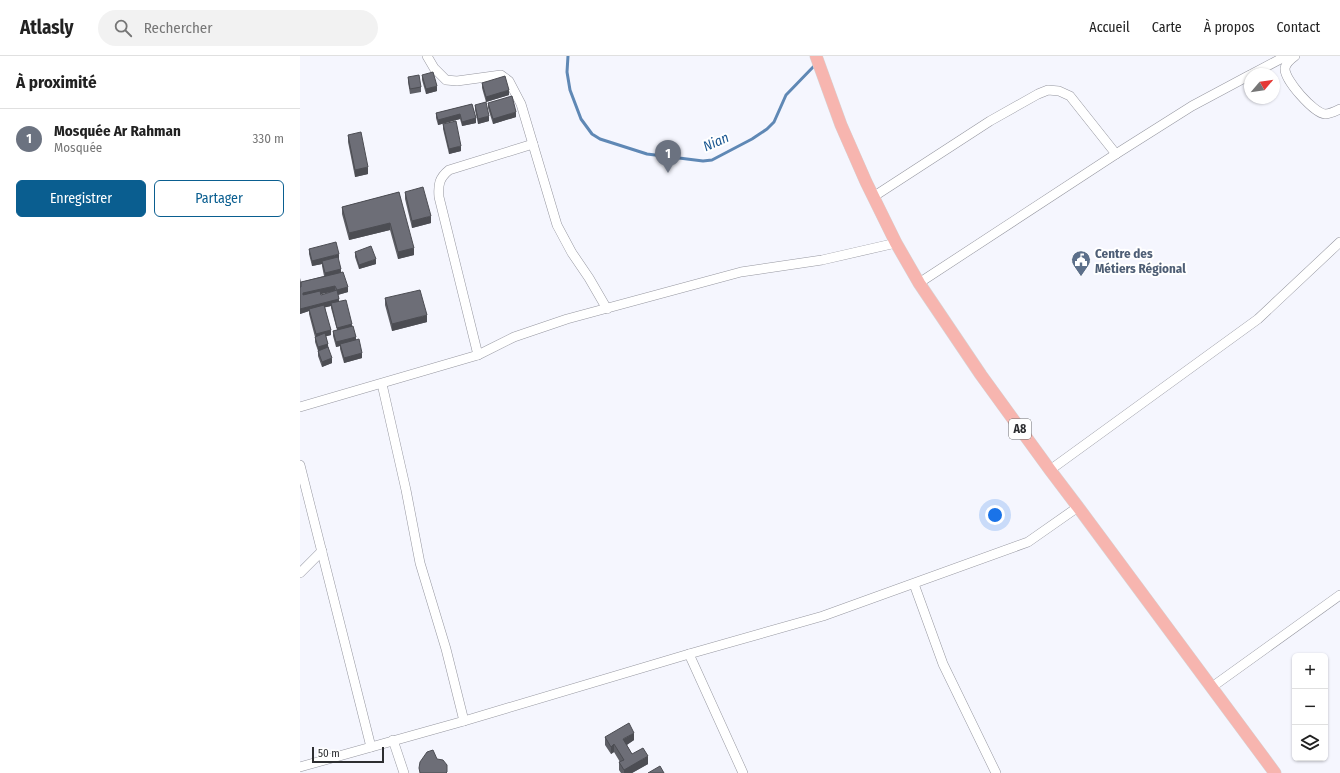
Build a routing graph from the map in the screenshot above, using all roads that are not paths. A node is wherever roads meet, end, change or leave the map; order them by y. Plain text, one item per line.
1 (427, 56) edge
2 (816, 56) edge
3 (1286, 56) edge
4 (1294, 56) edge
5 (1263, 68) edge
6 (1244, 78) edge
7 (1340, 109) edge
8 (534, 144) junction
9 (1116, 154) junction
10 (873, 196) junction
11 (1340, 242) edge
12 (896, 243) junction
13 (919, 283) junction
14 (607, 309) junction
15 (478, 355) junction
16 (382, 384) junction
17 (300, 407) edge
18 (300, 465) edge
19 (1050, 470) junction
20 (1078, 507) junction
21 (322, 551) junction
22 (300, 574) edge
23 (914, 584) junction
24 (1340, 595) edge
25 (689, 654) junction
26 (1212, 687) junction
27 (464, 721) junction
28 (393, 740) junction
29 (370, 747) junction
30 (300, 767) edge
31 (404, 773) edge
32 (743, 773) edge
33 (996, 773) edge
34 (1275, 773) edge

1 - 8 street
2 - 10 main road, A8
3 - 5 street
4 - 7 street
6 - 9 street
8 - 14 street
8 - 15 street
9 - 10 street
9 - 13 street
10 - 12 main road, A8
11 - 19 street
12 - 13 main road, A8
12 - 14 street
13 - 19 main road, A8
14 - 15 street
15 - 16 street
16 - 17 street
16 - 27 street
18 - 21 street
19 - 20 main road, A8
20 - 23 street
20 - 26 main road, A8
21 - 22 street
21 - 29 street
23 - 25 street
23 - 33 street
24 - 26 street
25 - 27 street
25 - 32 street
26 - 34 main road, A8
27 - 28 street
28 - 29 street
28 - 31 street
29 - 30 street

